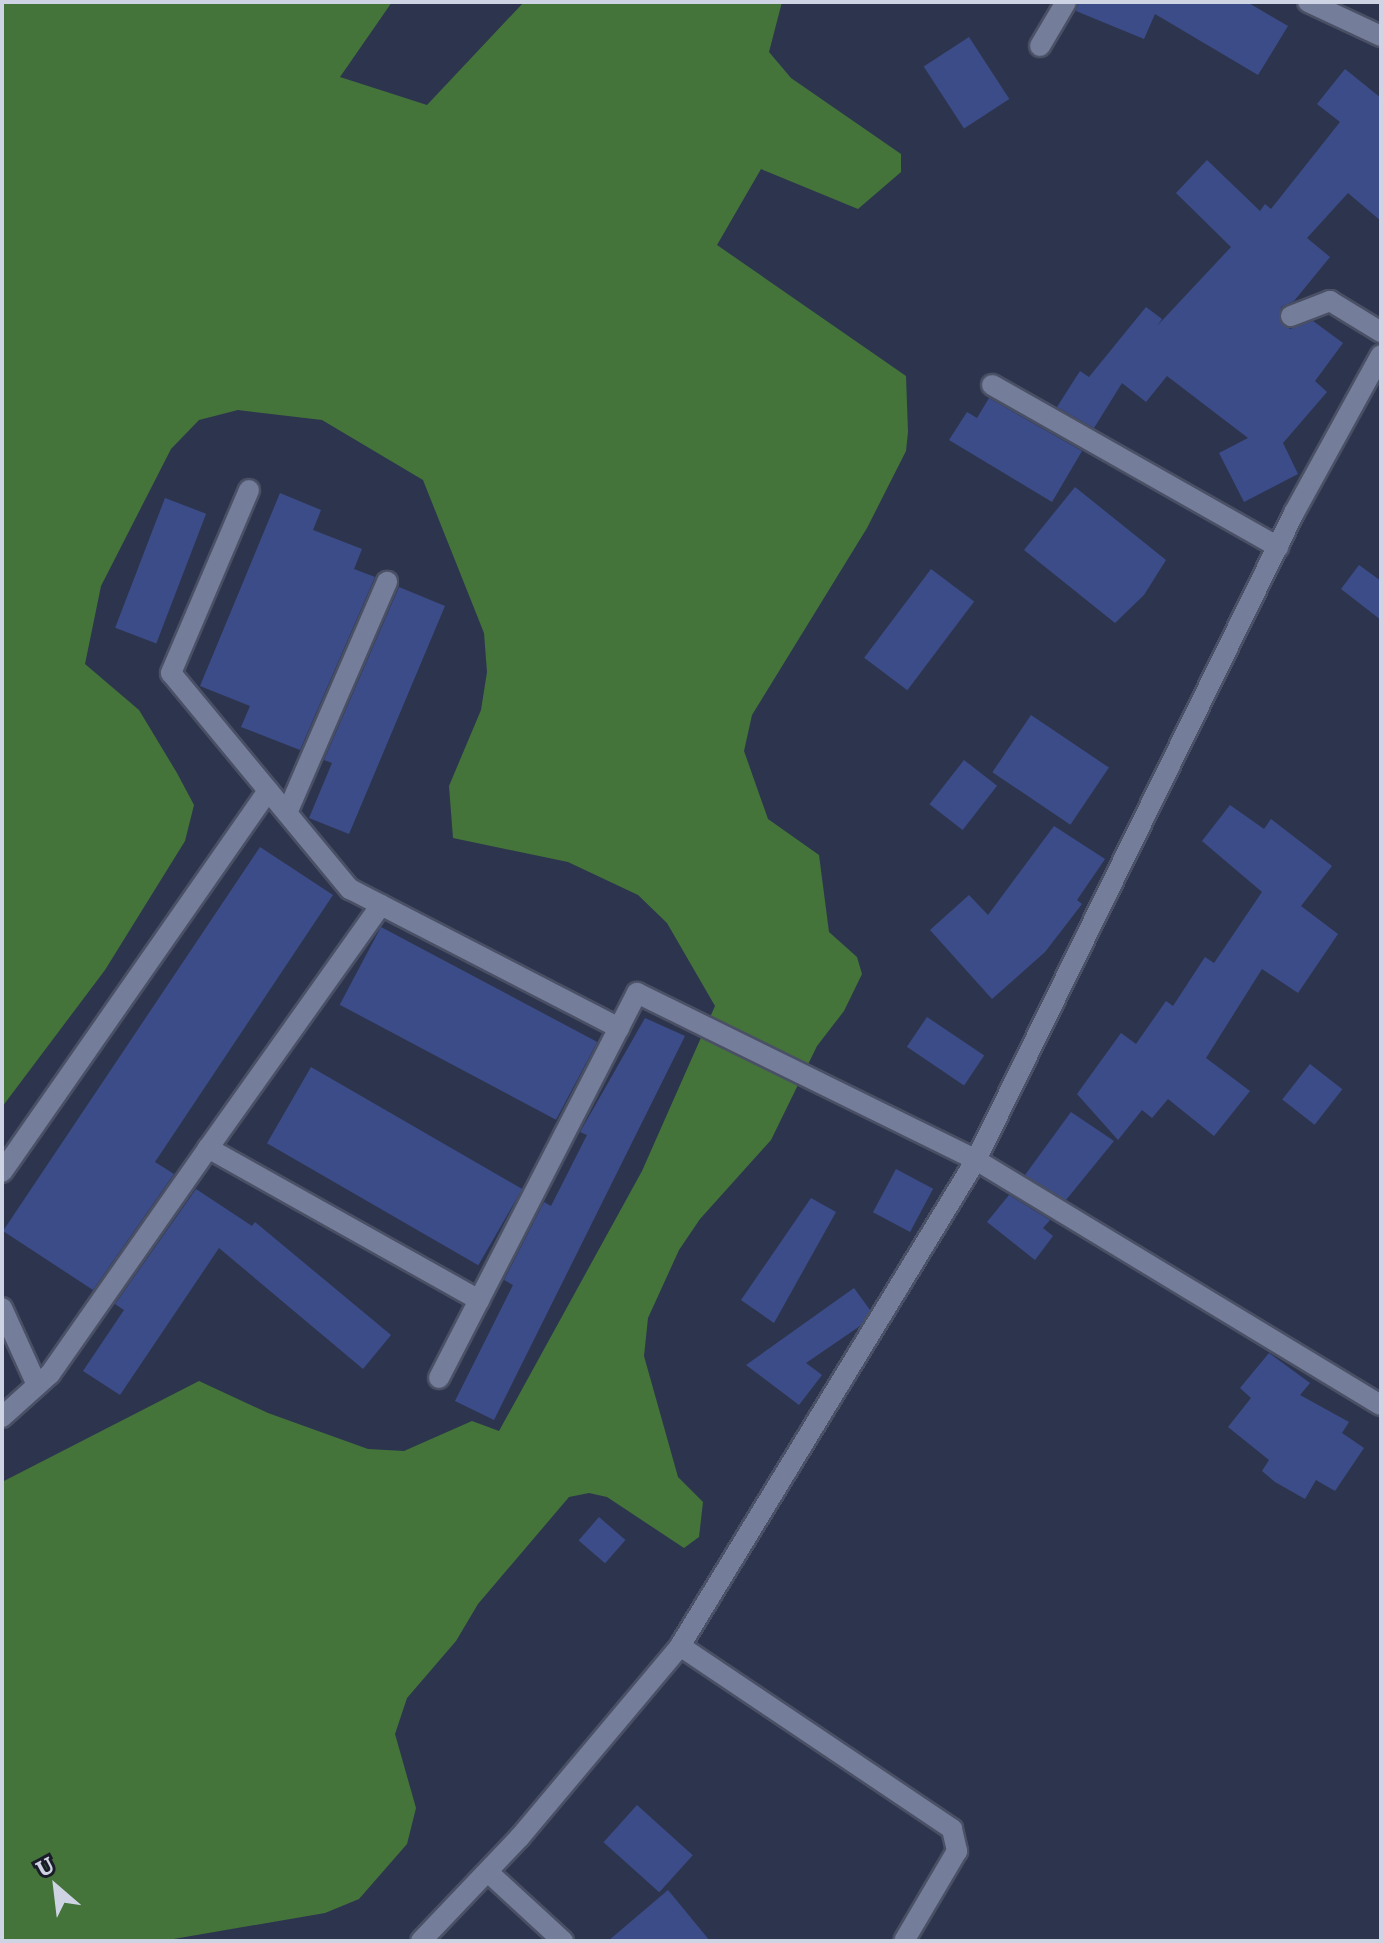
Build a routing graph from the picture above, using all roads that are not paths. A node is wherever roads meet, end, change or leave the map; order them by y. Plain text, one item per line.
1 (1066, 2) edge
2 (1308, 2) edge
3 (1381, 36) edge
4 (1040, 46) dead end
5 (1291, 316) dead end
6 (1381, 332) edge
7 (1381, 355) edge
8 (992, 385) dead end
9 (249, 490) dead end
10 (1278, 547) junction
11 (387, 582) dead end
12 (268, 790) junction
13 (287, 813) junction
14 (381, 905) junction
15 (619, 1028) junction
16 (208, 1148) junction
17 (976, 1160) junction
18 (2, 1172) edge
19 (479, 1300) junction
20 (2, 1308) edge
21 (439, 1378) dead end
22 (37, 1385) junction
23 (1381, 1405) edge
24 (2, 1417) edge
25 (680, 1646) junction
26 (488, 1872) junction
27 (421, 1941) edge
28 (563, 1941) edge
29 (904, 1941) edge

1 - 4 street
2 - 3 street
5 - 6 street
7 - 10 street
8 - 10 street
9 - 12 street
10 - 17 street
11 - 13 street
12 - 13 street
12 - 18 street
13 - 14 street
14 - 15 street
14 - 16 street
15 - 17 street
15 - 19 street
16 - 19 street
16 - 22 street
17 - 23 street
17 - 25 street
19 - 21 street
20 - 22 street
22 - 24 street
25 - 26 street
25 - 29 street
26 - 27 street
26 - 28 street

